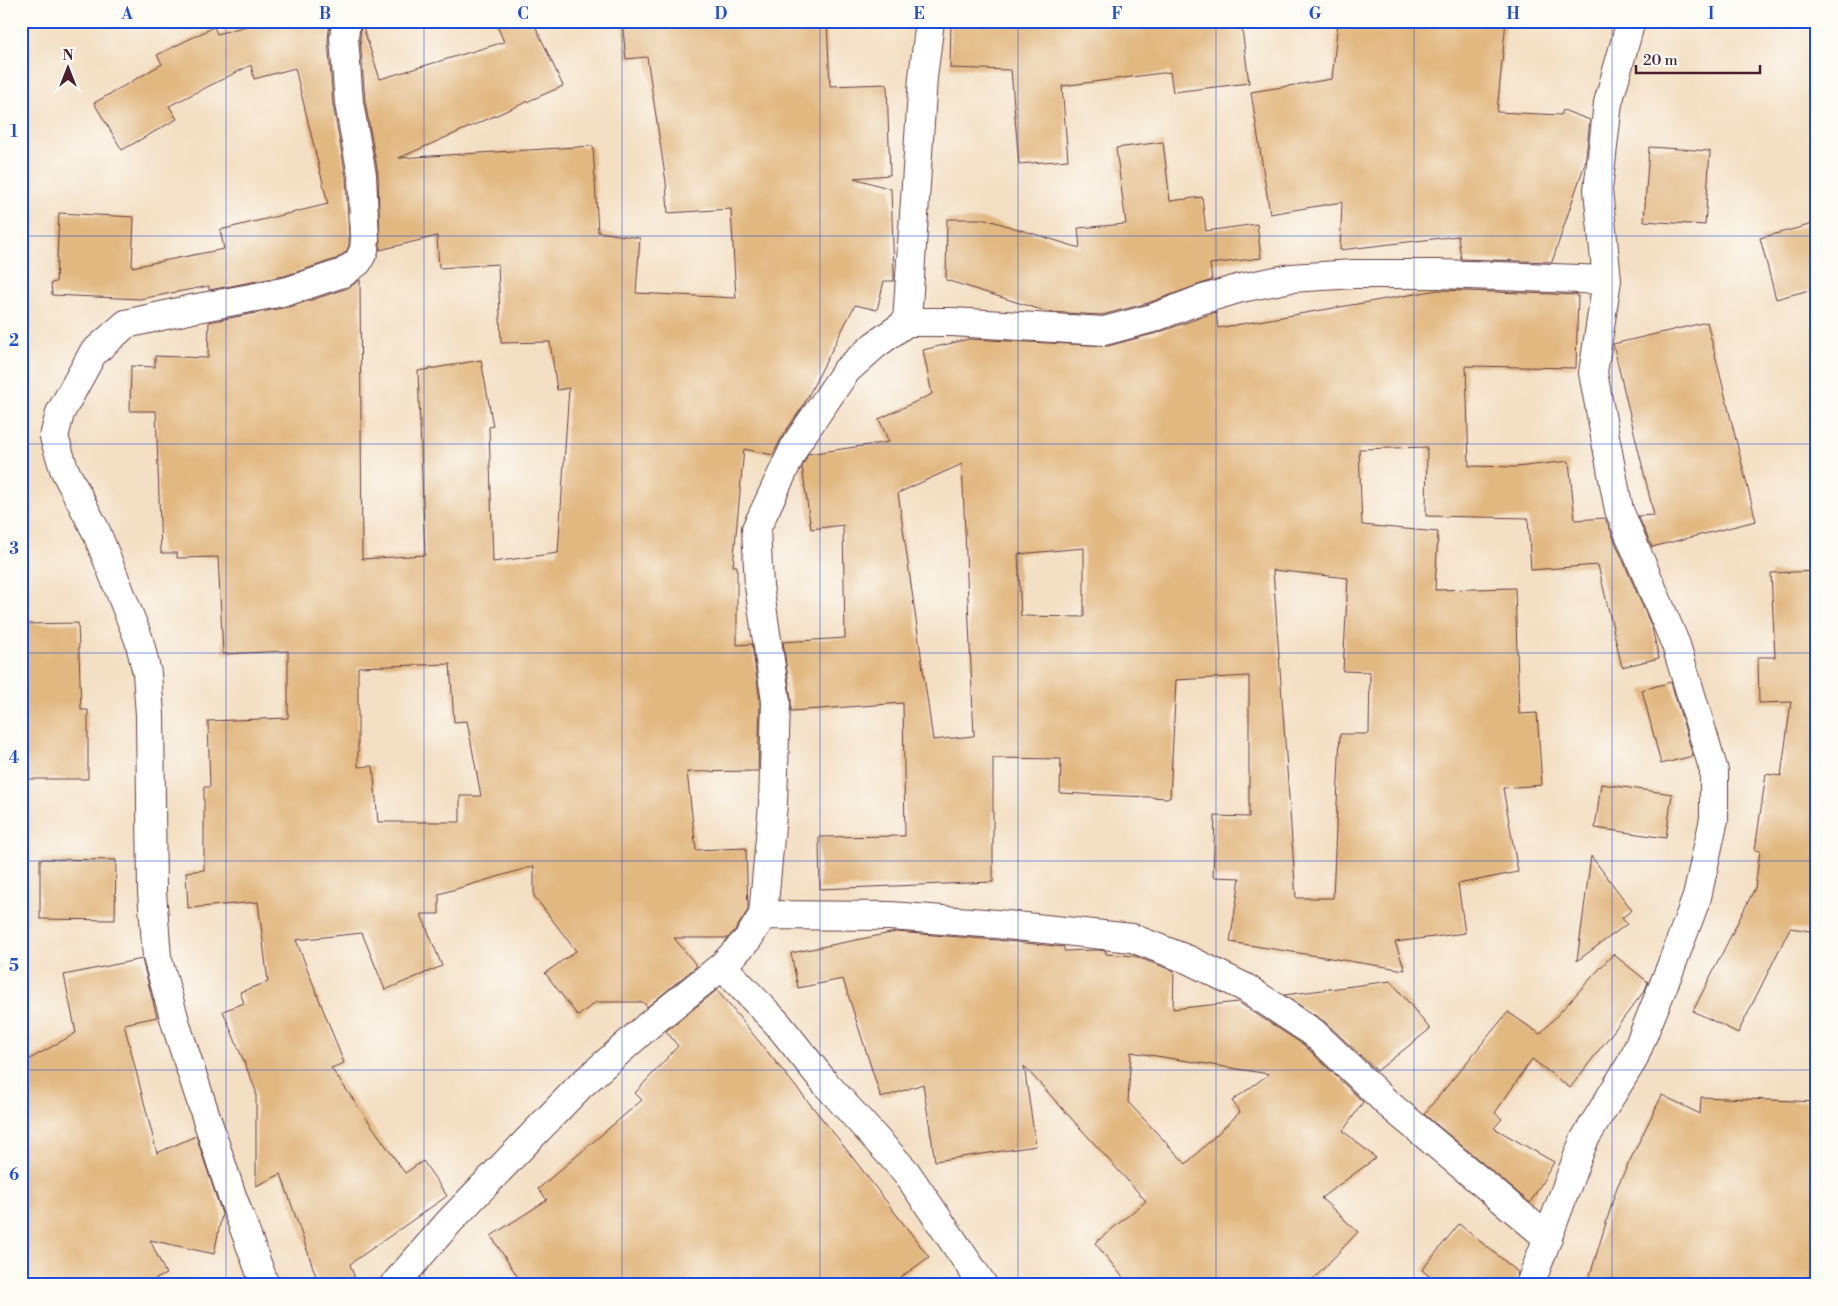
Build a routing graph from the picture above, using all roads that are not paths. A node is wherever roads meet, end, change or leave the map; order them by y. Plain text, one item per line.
1 (346, 21) edge
2 (930, 21) edge
3 (1631, 21) edge
4 (1607, 280) junction
5 (908, 322) junction
6 (763, 915) junction
7 (722, 966) junction
8 (1548, 1238) junction
9 (979, 1283) edge
10 (265, 1285) edge
11 (394, 1285) edge
12 (1530, 1285) edge

1 - 10 street
2 - 5 street
3 - 4 street
4 - 5 street
4 - 8 street
5 - 6 street
6 - 7 street
6 - 8 street
7 - 9 street
7 - 11 street
8 - 12 street

